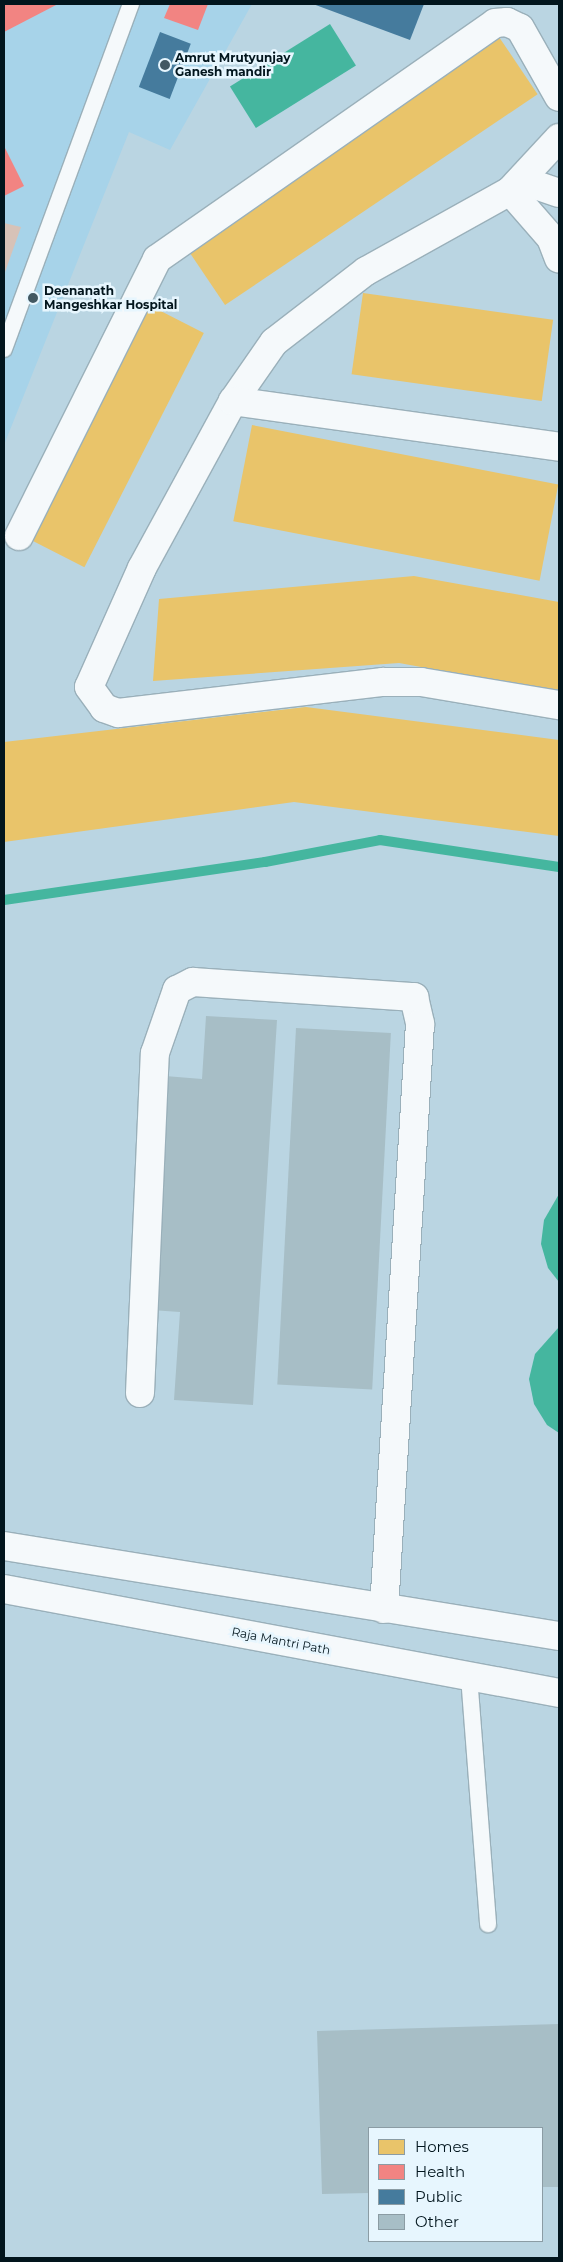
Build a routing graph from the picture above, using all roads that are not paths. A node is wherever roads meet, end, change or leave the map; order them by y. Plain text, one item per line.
1 (131, 4) edge
2 (559, 98) edge
3 (559, 138) edge
4 (516, 185) junction
5 (559, 193) edge
6 (559, 259) edge
7 (4, 349) edge
8 (233, 400) junction
9 (559, 447) edge
10 (19, 536) dead end
11 (559, 705) edge
12 (140, 1393) dead end
13 (4, 1546) edge
14 (118, 1566) junction
15 (4, 1589) edge
16 (384, 1608) junction
17 (112, 1609) junction
18 (559, 1636) edge
19 (469, 1676) junction
20 (559, 1693) edge
21 (488, 1924) dead end

1 - 7 lane
2 - 10 street
3 - 4 street
4 - 5 street
4 - 6 street
4 - 8 street
8 - 9 street
8 - 11 street
12 - 16 street
13 - 14 street
14 - 16 street
14 - 17 street
15 - 17 street, Raja Mantri Path
16 - 18 street
17 - 19 street, Raja Mantri Path
19 - 20 street, Raja Mantri Path
19 - 21 lane

